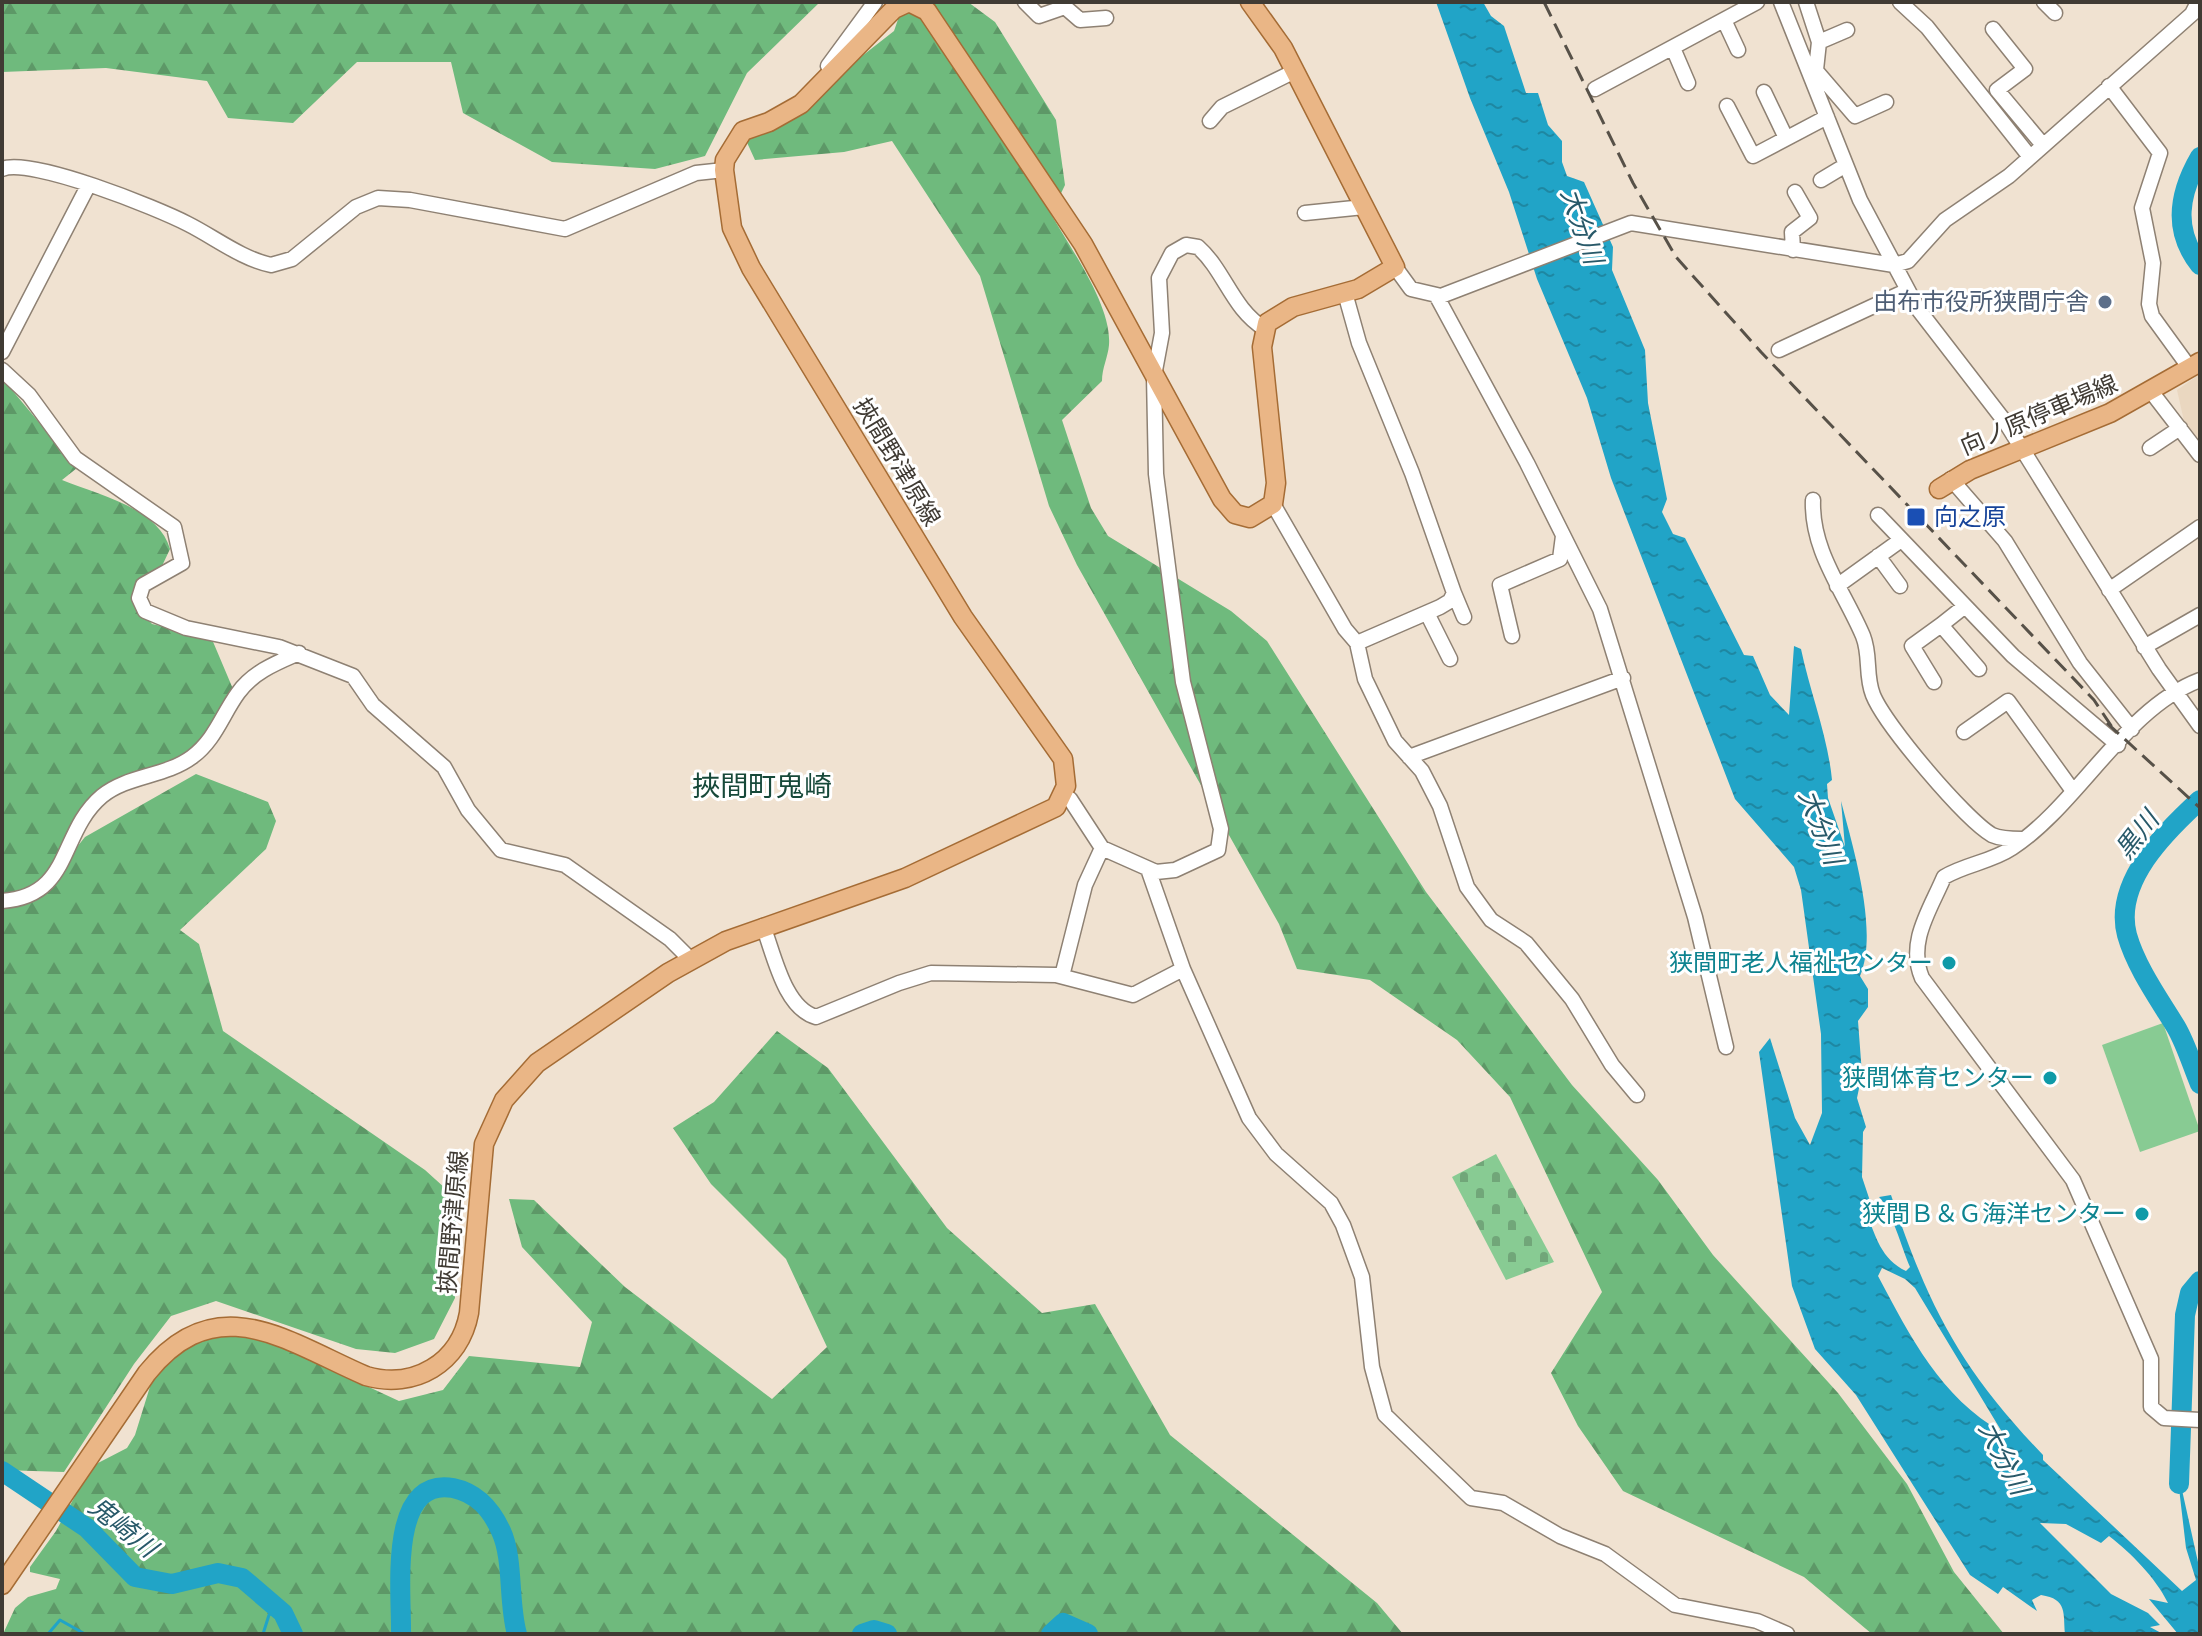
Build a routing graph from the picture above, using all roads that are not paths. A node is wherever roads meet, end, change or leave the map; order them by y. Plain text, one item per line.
1 (875, 2) edge
2 (1025, 2) edge
3 (1250, 2) edge
4 (1757, 2) edge
5 (1781, 2) edge
6 (1806, 2) edge
7 (1900, 2) edge
8 (2197, 6) edge
9 (1106, 18) dead end
10 (1724, 20) junction
11 (1993, 29) dead end
12 (1847, 30) dead end
13 (1819, 42) junction
14 (1673, 48) junction
15 (1738, 50) dead end
16 (1295, 71) junction
17 (1816, 78) junction
18 (1688, 83) dead end
19 (2109, 86) junction
20 (1595, 89) dead end
21 (1764, 92) dead end
22 (807, 98) junction
23 (1886, 102) dead end
24 (1727, 106) dead end
25 (1827, 117) junction
26 (1210, 121) dead end
27 (1786, 138) junction
28 (2043, 145) junction
29 (2030, 157) junction
30 (1846, 165) junction
31 (2, 169) edge
32 (724, 170) junction
33 (1821, 180) dead end
34 (88, 186) junction
35 (1795, 192) dead end
36 (1364, 207) junction
37 (1305, 213) dead end
38 (1793, 250) junction
39 (1894, 265) junction
40 (1395, 267) junction
41 (1908, 290) junction
42 (1345, 293) junction
43 (1436, 295) junction
44 (1265, 329) junction
45 (1779, 350) dead end
46 (2, 352) edge
47 (2195, 365) edge
48 (2, 370) edge
49 (1154, 376) junction
50 (2150, 390) junction
51 (2180, 428) junction
52 (2150, 448) dead end
53 (2023, 450) junction
54 (2200, 455) edge
55 (1945, 484) joint
56 (1813, 500) dead end
57 (1273, 504) junction
58 (1878, 515) dead end
59 (2200, 527) edge
60 (1563, 536) junction
61 (1901, 540) junction
62 (1878, 556) junction
63 (1837, 586) junction
64 (1900, 586) dead end
65 (2109, 590) junction
66 (1454, 593) junction
67 (1965, 606) junction
68 (1427, 613) junction
69 (2200, 615) edge
70 (1464, 617) dead end
71 (1941, 625) junction
72 (1512, 636) dead end
73 (1357, 643) junction
74 (2144, 647) junction
75 (299, 653) junction
76 (1450, 659) dead end
77 (1979, 669) dead end
78 (1623, 678) junction
79 (2200, 680) edge
80 (1934, 682) dead end
81 (2175, 693) junction
82 (2200, 726) edge
83 (2132, 729) junction
84 (1964, 732) dead end
85 (2118, 745) junction
86 (1409, 757) junction
87 (2073, 791) junction
88 (1062, 795) junction
89 (2022, 839) junction
90 (1102, 848) junction
91 (1148, 869) junction
92 (2, 901) edge
93 (763, 926) junction
94 (691, 960) junction
95 (1183, 969) junction
96 (1062, 976) junction
97 (1726, 1047) dead end
98 (1637, 1095) dead end
99 (2198, 1420) edge
100 (2, 1585) edge
101 (1787, 1634) edge

1 - 22 street
2 - 9 street
3 - 16 main road
4 - 10 street
5 - 17 street
6 - 13 street
7 - 29 street
8 - 19 street
10 - 14 street
10 - 15 street
11 - 28 street
12 - 13 street
13 - 17 street
14 - 18 street
14 - 20 street
16 - 26 street
16 - 36 main road
17 - 23 street
17 - 25 street
19 - 28 street
19 - 47 street
21 - 27 street
22 - 32 main road
22 - 49 main road
24 - 27 street
25 - 27 street
25 - 30 street
28 - 29 street
29 - 39 street
30 - 33 street
30 - 39 street
31 - 34 street
32 - 34 street
32 - 88 main road, 挾間野津原線
34 - 46 street
35 - 38 street
36 - 37 street
36 - 40 main road
38 - 39 street
38 - 43 street
39 - 41 street
40 - 42 main road
40 - 43 street
41 - 45 street
41 - 53 street
42 - 44 main road
42 - 66 street
43 - 60 street
44 - 49 street
44 - 57 main road
47 - 50 main road, 向ノ原停車場線
48 - 75 street
49 - 57 main road
49 - 91 street
50 - 51 street
50 - 53 main road, 向ノ原停車場線
51 - 52 street
51 - 54 street
53 - 55 main road, 向ノ原停車場線
53 - 65 street
55 - 83 street
56 - 63 street
57 - 73 street
58 - 61 street
59 - 65 street
60 - 72 street
60 - 78 street
61 - 62 street
61 - 67 street
62 - 63 street
62 - 64 street
63 - 89 street
65 - 74 street
66 - 68 street
66 - 70 street
67 - 71 street
67 - 85 street
68 - 73 street
68 - 76 street
69 - 74 street
71 - 77 street
71 - 80 street
73 - 86 street
74 - 81 street
75 - 92 street
75 - 94 street
78 - 86 street
78 - 97 street
79 - 81 street
81 - 82 street
81 - 83 street
83 - 85 street
84 - 87 street
85 - 87 street
86 - 98 street
87 - 89 street
88 - 90 street
88 - 93 main road, 挾間野津原線
89 - 99 street
90 - 91 street
90 - 96 street
91 - 95 street
93 - 94 main road, 挾間野津原線
93 - 96 street
94 - 100 main road, 挾間野津原線
95 - 96 street
95 - 101 street

